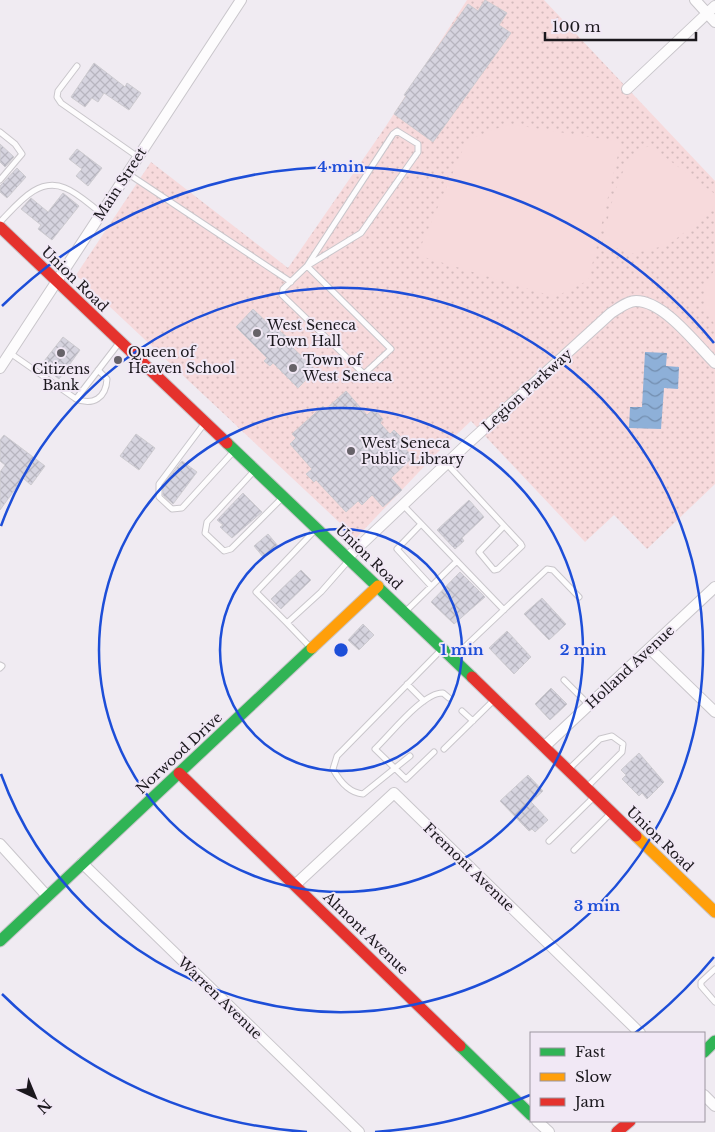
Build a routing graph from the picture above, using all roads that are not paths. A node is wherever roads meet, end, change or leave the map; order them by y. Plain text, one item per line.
1 (241, 0) edge
2 (695, 0) edge
3 (711, 10) edge
4 (715, 22) edge
5 (77, 66) dead end
6 (627, 89) dead end
7 (0, 132) edge
8 (138, 157) junction
9 (127, 173) junction
10 (0, 180) edge
11 (101, 212) junction
12 (0, 222) edge
13 (0, 227) edge
14 (307, 266) junction
15 (56, 281) junction
16 (291, 282) junction
17 (120, 342) junction
18 (10, 353) junction
19 (715, 363) edge
20 (0, 368) edge
21 (98, 370) junction
22 (76, 399) junction
23 (205, 423) junction
24 (235, 451) junction
25 (447, 464) junction
26 (255, 470) junction
27 (283, 497) junction
28 (403, 505) junction
29 (421, 524) junction
30 (504, 526) junction
31 (317, 528) junction
32 (349, 558) junction
33 (457, 561) junction
34 (378, 586) junction
35 (432, 586) junction
36 (715, 587) edge
37 (579, 597) dead end
38 (504, 610) junction
39 (405, 613) junction
40 (287, 623) junction
41 (311, 649) junction
42 (442, 649) junction
43 (650, 649) junction
44 (453, 658) junction
45 (564, 680) dead end
46 (407, 684) junction
47 (449, 698) dead end
48 (495, 700) junction
49 (424, 701) junction
50 (589, 705) junction
51 (462, 711) dead end
52 (715, 712) edge
53 (473, 721) junction
54 (544, 747) junction
55 (444, 749) dead end
56 (434, 752) dead end
57 (410, 756) dead end
58 (396, 769) junction
59 (568, 770) junction
60 (179, 772) junction
61 (590, 792) junction
62 (611, 812) junction
63 (549, 841) dead end
64 (0, 844) edge
65 (574, 850) dead end
66 (82, 863) junction
67 (295, 885) junction
68 (48, 896) junction
69 (715, 912) edge
70 (0, 941) edge
71 (715, 969) edge
72 (715, 1002) edge
73 (639, 1032) edge
74 (715, 1041) edge
75 (705, 1051) edge
76 (705, 1096) edge
77 (715, 1106) edge
78 (530, 1114) edge
79 (538, 1122) edge
80 (629, 1122) edge
81 (359, 1132) edge
82 (549, 1132) edge
83 (618, 1132) edge

1 - 8 street, Main Street
2 - 3 street
3 - 4 street
3 - 6 street
5 - 8 lane
7 - 10 lane
8 - 9 street, Main Street
9 - 11 street, Main Street
9 - 16 lane
11 - 12 lane
11 - 15 street, Main Street
13 - 15 main road, Union Road
14 - 14 lane
14 - 16 lane
14 - 16 lane
15 - 17 main road, Union Road
15 - 18 street, Main Street
17 - 21 lane
17 - 23 main road, Union Road
18 - 20 street, Main Street
18 - 22 lane
19 - 25 street, Legion Parkway
21 - 22 lane
21 - 22 lane
23 - 24 main road, Union Road
23 - 24 lane
24 - 26 main road, Union Road
25 - 28 street, Legion Parkway
25 - 30 lane
26 - 27 main road, Union Road
26 - 27 lane
27 - 31 main road, Union Road
28 - 29 lane
28 - 32 street, Legion Parkway
29 - 33 lane
29 - 35 lane
30 - 30 lane
31 - 32 main road, Union Road
31 - 40 lane
32 - 34 main road, Union Road
32 - 40 lane
33 - 35 lane
33 - 38 lane
34 - 39 main road, Union Road
34 - 41 main road, Norwood Drive
35 - 39 lane
36 - 43 street, Holland Avenue
37 - 38 lane
38 - 44 lane
39 - 42 main road, Union Road
40 - 41 lane
41 - 60 main road, Norwood Drive
42 - 44 main road, Union Road
42 - 46 lane
43 - 50 street, Holland Avenue
43 - 52 street
44 - 48 main road, Union Road
45 - 50 lane
46 - 49 lane
46 - 58 lane
47 - 49 lane
48 - 53 lane
48 - 54 main road, Union Road
49 - 58 lane
50 - 54 street, Holland Avenue
51 - 53 lane
53 - 55 lane
54 - 59 main road, Union Road
56 - 58 lane
57 - 58 lane
59 - 61 main road, Union Road
59 - 61 lane
60 - 66 main road, Norwood Drive
60 - 67 main road, Almont Avenue
61 - 62 main road, Union Road
61 - 63 lane
62 - 65 lane
62 - 69 main road, Union Road
64 - 68 street
66 - 68 main road, Norwood Drive
66 - 81 street, Warren Avenue
67 - 73 street, Fremont Avenue
67 - 78 main road, Almont Avenue
68 - 70 main road, Norwood Drive
71 - 72 lane
74 - 75 main road
76 - 77 street
79 - 82 street
80 - 83 main road

